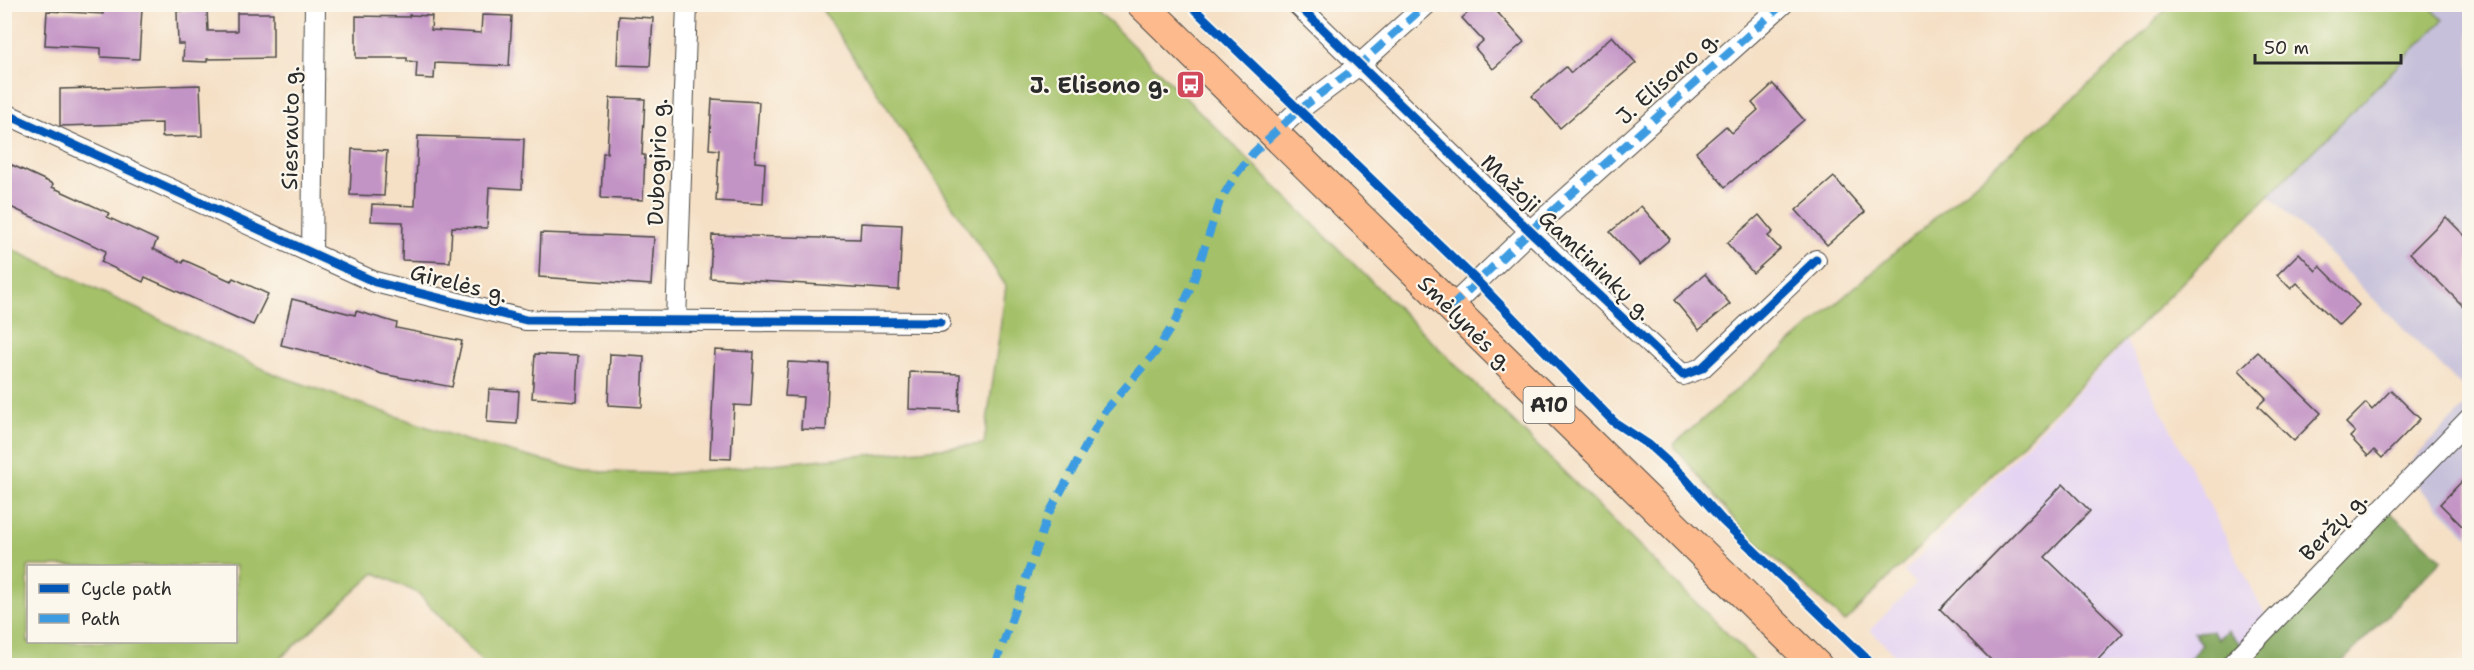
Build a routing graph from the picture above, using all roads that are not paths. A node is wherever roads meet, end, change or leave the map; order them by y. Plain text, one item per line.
1 (315, 4) edge
2 (687, 4) edge
3 (1142, 4) edge
4 (1297, 4) edge
5 (1427, 4) edge
6 (1784, 4) edge
7 (1359, 65) junction
8 (4, 113) edge
9 (1274, 133) junction
10 (1530, 231) junction
11 (312, 253) junction
12 (1816, 260) dead end
13 (1450, 308) junction
14 (676, 321) junction
15 (940, 322) dead end
16 (2469, 418) edge
17 (1817, 666) edge
18 (2230, 666) edge

1 - 11 street, Siesrauto g.
2 - 14 street, Dubogirio g.
3 - 9 highway, Smėlynės g. / A10
4 - 7 street, Mažoji Gamtininkų g.
5 - 7 street
6 - 10 street, J. Elisono g.
7 - 9 street
7 - 10 street, Mažoji Gamtininkų g.
8 - 11 street, Girelės g.
9 - 13 highway, Smėlynės g. / A10
10 - 12 street, Mažoji Gamtininkų g.
10 - 13 street, J. Elisono g.
11 - 14 street, Girelės g.
13 - 17 highway, Smėlynės g. / A10
14 - 15 street, Girelės g.
16 - 18 street, Beržų g.

